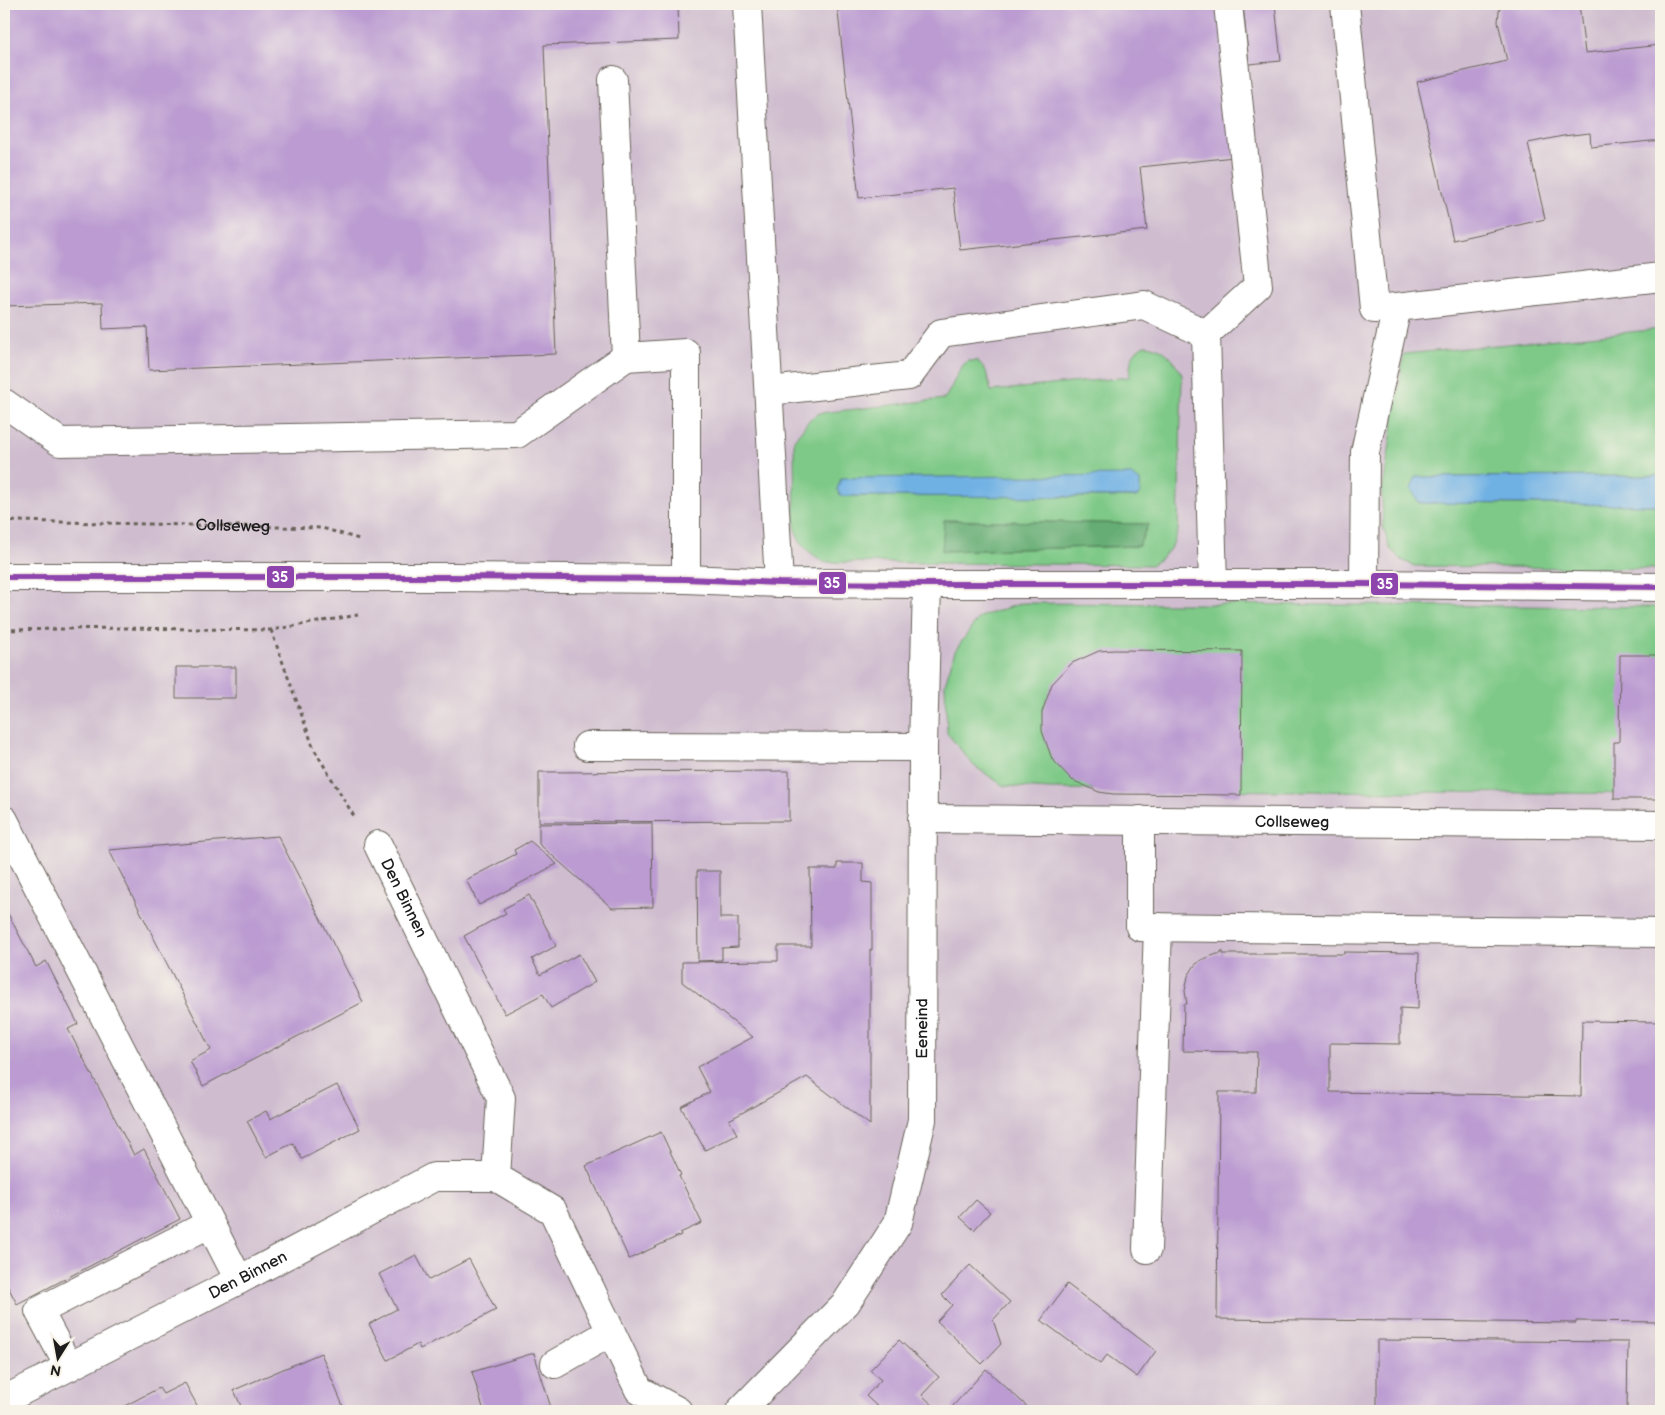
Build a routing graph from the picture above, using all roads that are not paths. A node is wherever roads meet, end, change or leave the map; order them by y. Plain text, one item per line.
1 (747, 4) edge
2 (1228, 4) edge
3 (1345, 4) edge
4 (613, 80) dead end
5 (1661, 276) edge
6 (1397, 307) junction
7 (1206, 334) junction
8 (626, 357) junction
9 (769, 391) junction
10 (4, 403) edge
11 (4, 576) edge
12 (686, 579) junction
13 (779, 582) junction
14 (927, 584) junction
15 (1212, 584) junction
16 (1364, 584) junction
17 (1661, 587) edge
18 (587, 746) dead end
19 (923, 747) junction
20 (922, 819) junction
21 (4, 820) edge
22 (1140, 820) junction
23 (1661, 825) edge
24 (378, 845) road end
25 (1158, 927) junction
26 (1661, 933) edge
27 (496, 1177) junction
28 (210, 1224) junction
29 (1147, 1249) dead end
30 (239, 1280) junction
31 (611, 1332) junction
32 (556, 1364) dead end
33 (69, 1367) junction
34 (4, 1400) edge
35 (678, 1411) edge
36 (740, 1411) edge

1 - 9 street
2 - 7 street
3 - 6 street
4 - 8 street
5 - 6 street
6 - 16 street
7 - 9 street
7 - 15 street
8 - 10 street
8 - 12 street
9 - 13 street
11 - 12 street
12 - 13 street
13 - 14 street
14 - 15 street
14 - 19 street, Eeneind
15 - 16 street
16 - 17 street
18 - 19 street
19 - 20 street, Eeneind
20 - 22 street, Collseweg
20 - 36 street, Eeneind
21 - 28 street
22 - 23 street, Collseweg
22 - 25 street
24 - 27 street, Den Binnen
25 - 26 street
25 - 29 street
27 - 30 street, Den Binnen
27 - 31 street
28 - 30 street
28 - 33 street
30 - 33 street, Den Binnen
31 - 32 street
31 - 35 street
33 - 34 street, Den Binnen

